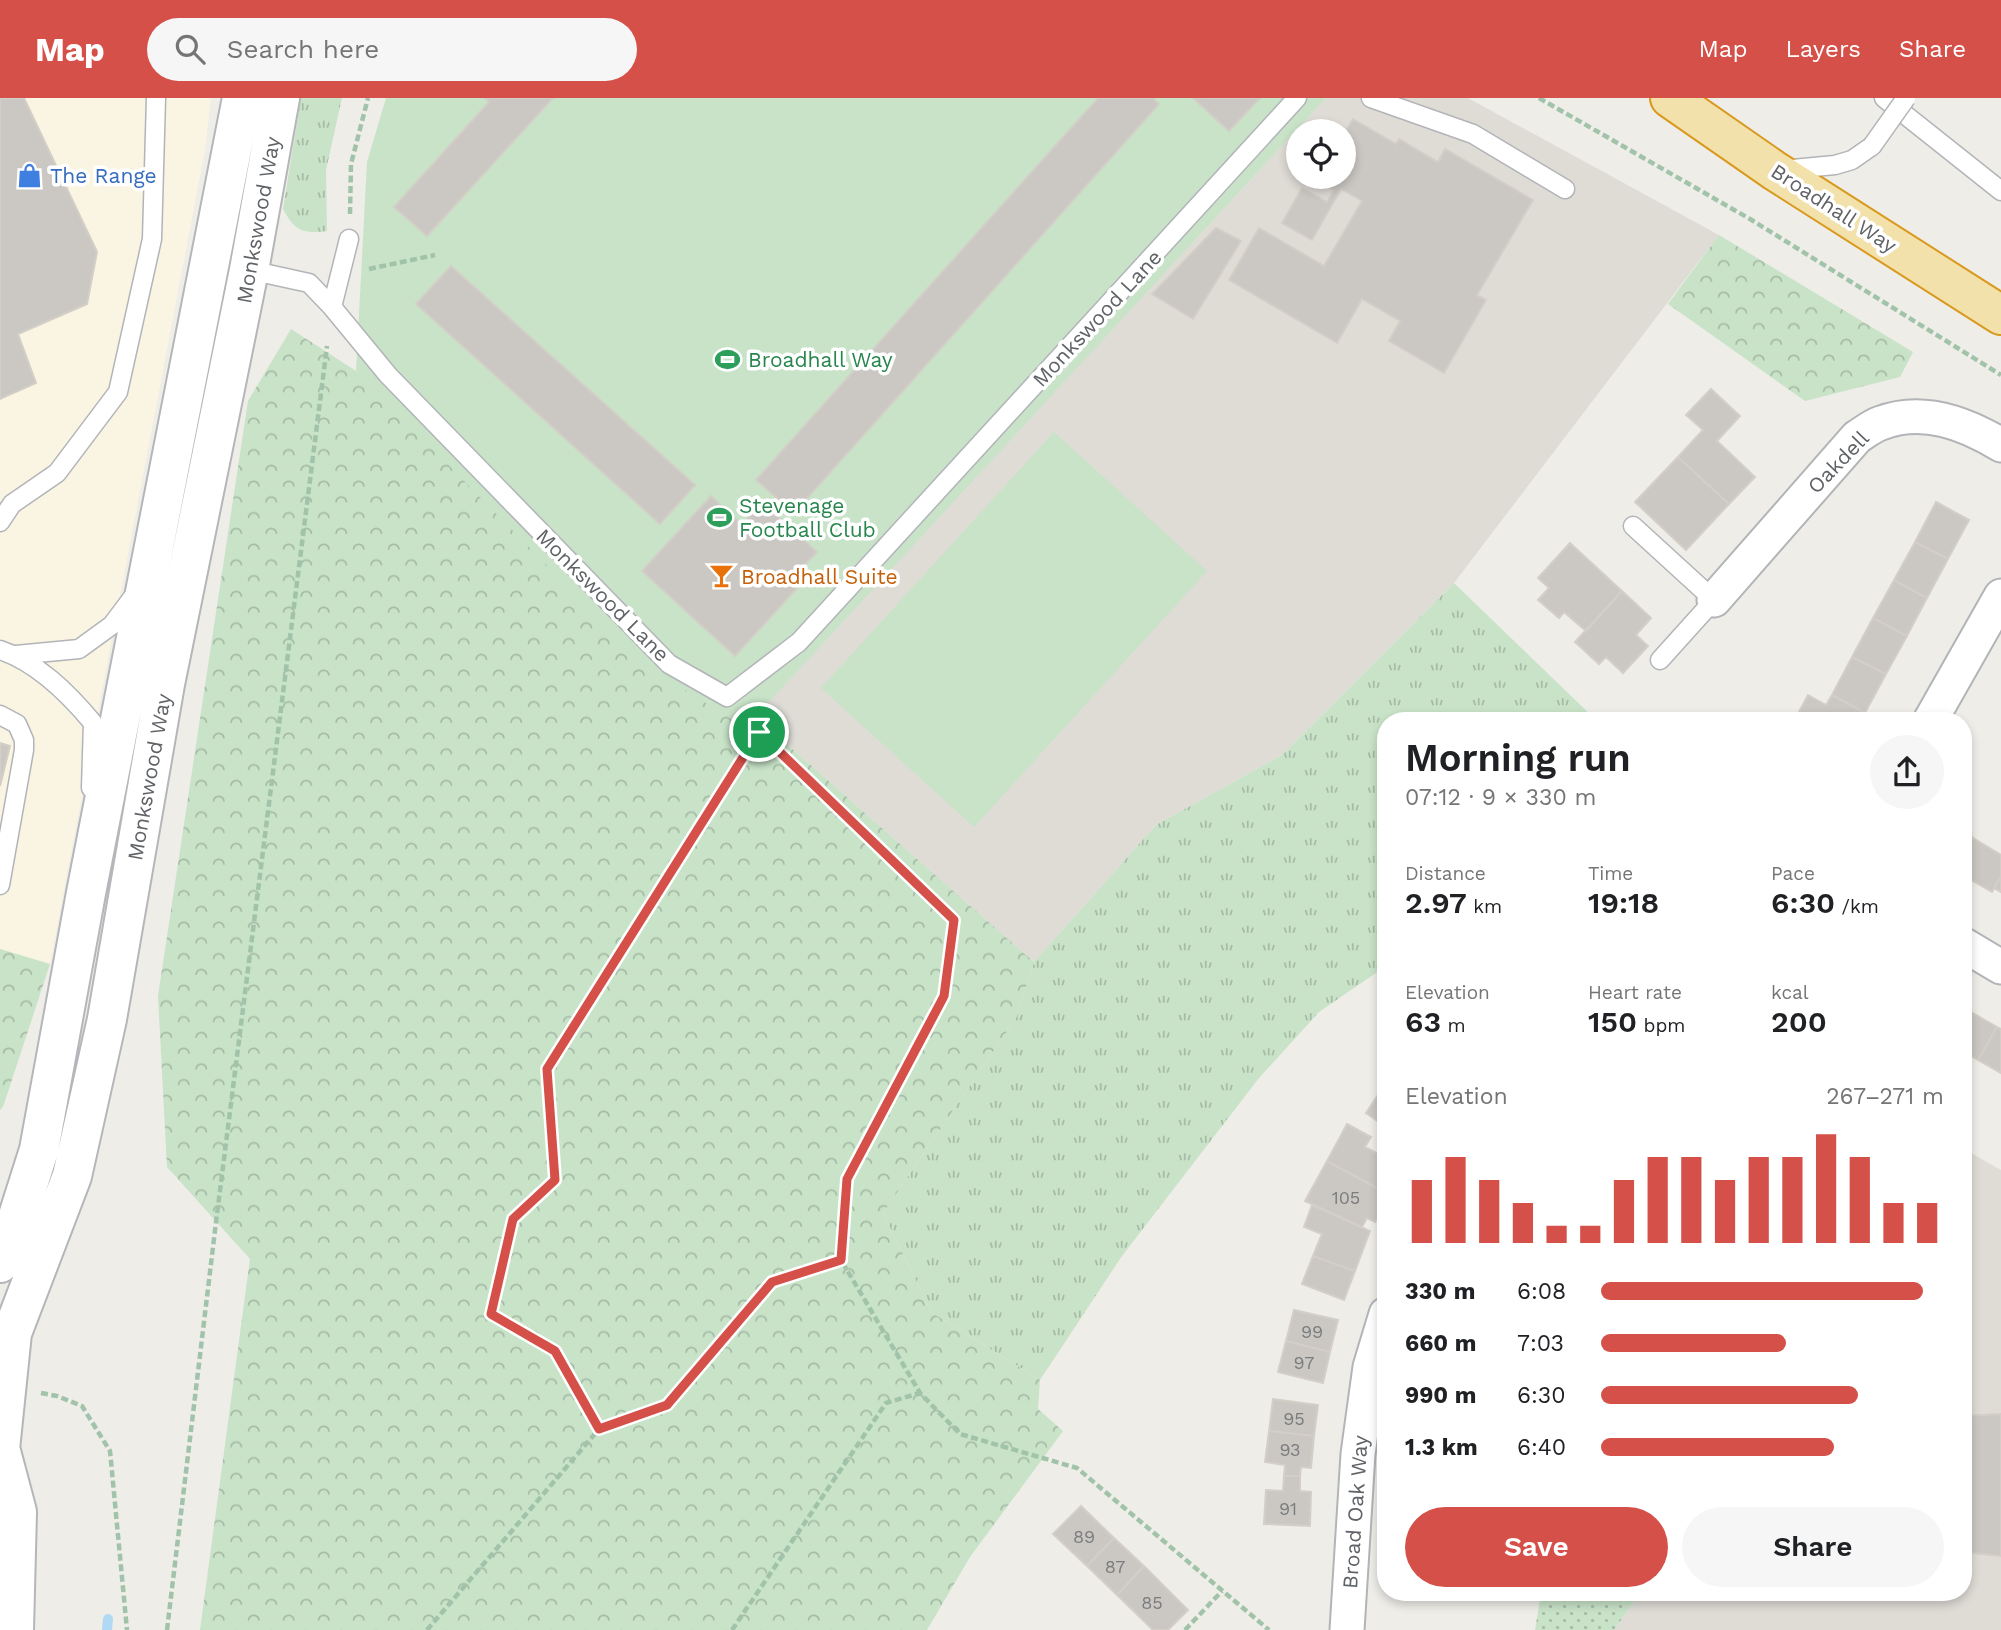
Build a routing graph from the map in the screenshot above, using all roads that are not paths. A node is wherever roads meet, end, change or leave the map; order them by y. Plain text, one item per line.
1 (156, 98) edge
2 (242, 98) edge
3 (280, 98) edge
4 (1297, 98) edge
5 (1370, 98) edge
6 (1670, 98) edge
7 (1884, 98) edge
8 (1906, 98) edge
9 (1775, 170) junction
10 (1565, 189) dead end
11 (2001, 191) edge
12 (349, 239) road end
13 (249, 270) junction
14 (332, 307) junction
15 (2001, 315) edge
16 (2001, 445) edge
17 (0, 522) edge
18 (1633, 526) dead end
19 (149, 576) junction
20 (2001, 596) edge
21 (1714, 600) junction
22 (8, 652) edge
23 (1660, 660) dead end
24 (1935, 712) edge
25 (0, 715) edge
26 (0, 885) edge
27 (86, 893) junction
28 (1972, 950) edge
29 (2001, 967) edge
30 (0, 1263) edge
31 (1377, 1344) edge
32 (0, 1449) edge
33 (15, 1630) edge
34 (1347, 1630) edge

1 - 17 lane
2 - 19 main road, Monkswood Way
3 - 13 main road, Monkswood Way
4 - 14 lane, Monkswood Lane
5 - 10 lane
6 - 9 highway, Broadhall Way
7 - 11 lane
8 - 9 lane, bridge
9 - 15 highway, Broadhall Way
12 - 14 lane
13 - 14 lane, Monkswood Lane
13 - 32 main road, Monkswood Way
16 - 21 street, Oakdell
18 - 21 lane
19 - 22 lane
19 - 27 main road, Monkswood Way
20 - 24 street
21 - 23 lane, Oakdell
22 - 27 lane
25 - 26 lane
27 - 30 main road, Monkswood Way
28 - 29 street
31 - 34 street, Broad Oak Way
32 - 33 main road, Monkswood Way

